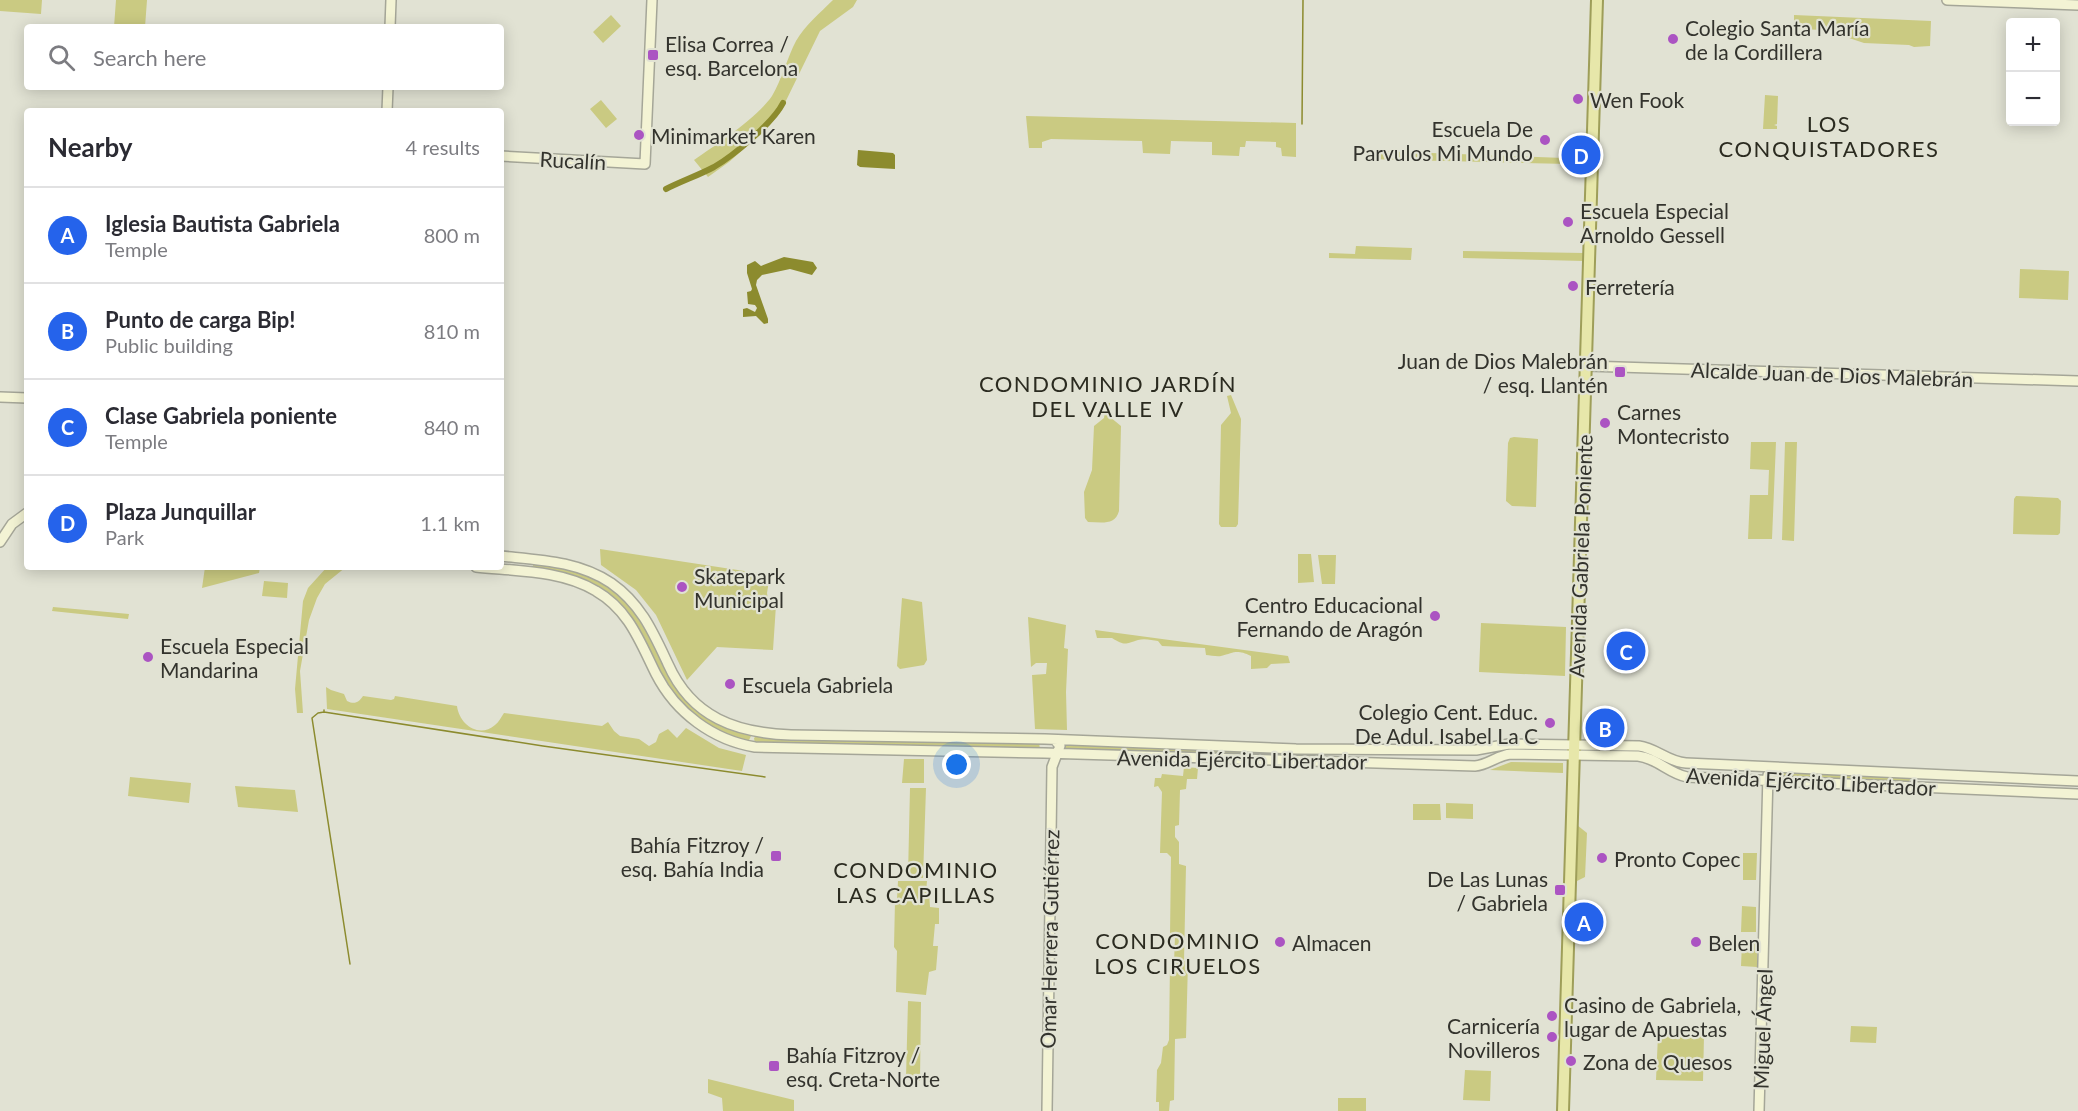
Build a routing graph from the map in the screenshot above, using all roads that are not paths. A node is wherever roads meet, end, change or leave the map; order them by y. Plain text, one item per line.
1 (391, 0) edge
2 (652, 0) edge
3 (1597, 0) edge
4 (1603, 0) edge
5 (1947, 0) edge
6 (2078, 5) edge
7 (390, 24) edge
8 (388, 90) edge
9 (387, 108) edge
10 (504, 156) edge
11 (1589, 366) junction
12 (2078, 381) edge
13 (0, 397) edge
14 (24, 398) edge
15 (24, 515) edge
16 (0, 542) edge
17 (504, 556) edge
18 (530, 559) junction
19 (502, 570) edge
20 (528, 573) junction
21 (758, 732) junction
22 (1050, 739) junction
23 (756, 747) junction
24 (1340, 749) junction
25 (1392, 749) junction
26 (1577, 750) junction
27 (1044, 753) junction
28 (1057, 754) junction
29 (1326, 761) junction
30 (1390, 762) junction
31 (1724, 765) junction
32 (1767, 766) junction
33 (1052, 767) junction
34 (1723, 778) junction
35 (1768, 779) junction
36 (2078, 781) edge
37 (2078, 794) edge
38 (1047, 1111) edge
39 (1563, 1111) edge
40 (1569, 1111) edge
41 (1759, 1111) edge

1 - 7 main road
2 - 10 main road, Rucalín
3 - 11 main road, Avenida Gabriela Poniente
4 - 11 main road, Avenida Gabriela Poniente
5 - 6 main road
8 - 9 main road
11 - 12 main road, Alcalde Juan de Dios Malebrán
11 - 26 main road, Avenida Gabriela Poniente
13 - 14 main road
15 - 16 main road
17 - 18 main road, Avenida Ejército Libertador
18 - 20 main road
18 - 21 main road, Avenida Ejército Libertador
19 - 20 main road, Avenida Ejército Libertador
20 - 23 main road, Avenida Ejército Libertador
21 - 22 main road, Avenida Ejército Libertador
21 - 23 main road
22 - 24 main road, Avenida Ejército Libertador
22 - 27 main road
22 - 28 main road, Omar Herrera Gutiérrez
23 - 27 main road, Avenida Ejército Libertador
24 - 25 main road, Avenida Ejército Libertador
24 - 29 main road
25 - 26 main road, Avenida Ejército Libertador
25 - 30 main road
26 - 30 main road, Avenida Ejército Libertador
26 - 31 main road, Avenida Ejército Libertador
26 - 34 main road, Avenida Ejército Libertador
26 - 39 main road, Avenida Gabriela Poniente
26 - 40 main road, Avenida Gabriela Poniente
27 - 28 main road, Avenida Ejército Libertador
27 - 33 main road
28 - 29 main road, Avenida Ejército Libertador
28 - 33 main road, Omar Herrera Gutiérrez
29 - 30 main road, Avenida Ejército Libertador
31 - 32 main road, Avenida Ejército Libertador
31 - 34 main road
32 - 35 main road, Miguel Ángel
32 - 36 main road, Avenida Ejército Libertador
33 - 38 main road, Omar Herrera Gutiérrez
34 - 35 main road, Avenida Ejército Libertador
35 - 37 main road, Avenida Ejército Libertador
35 - 41 main road, Miguel Ángel

